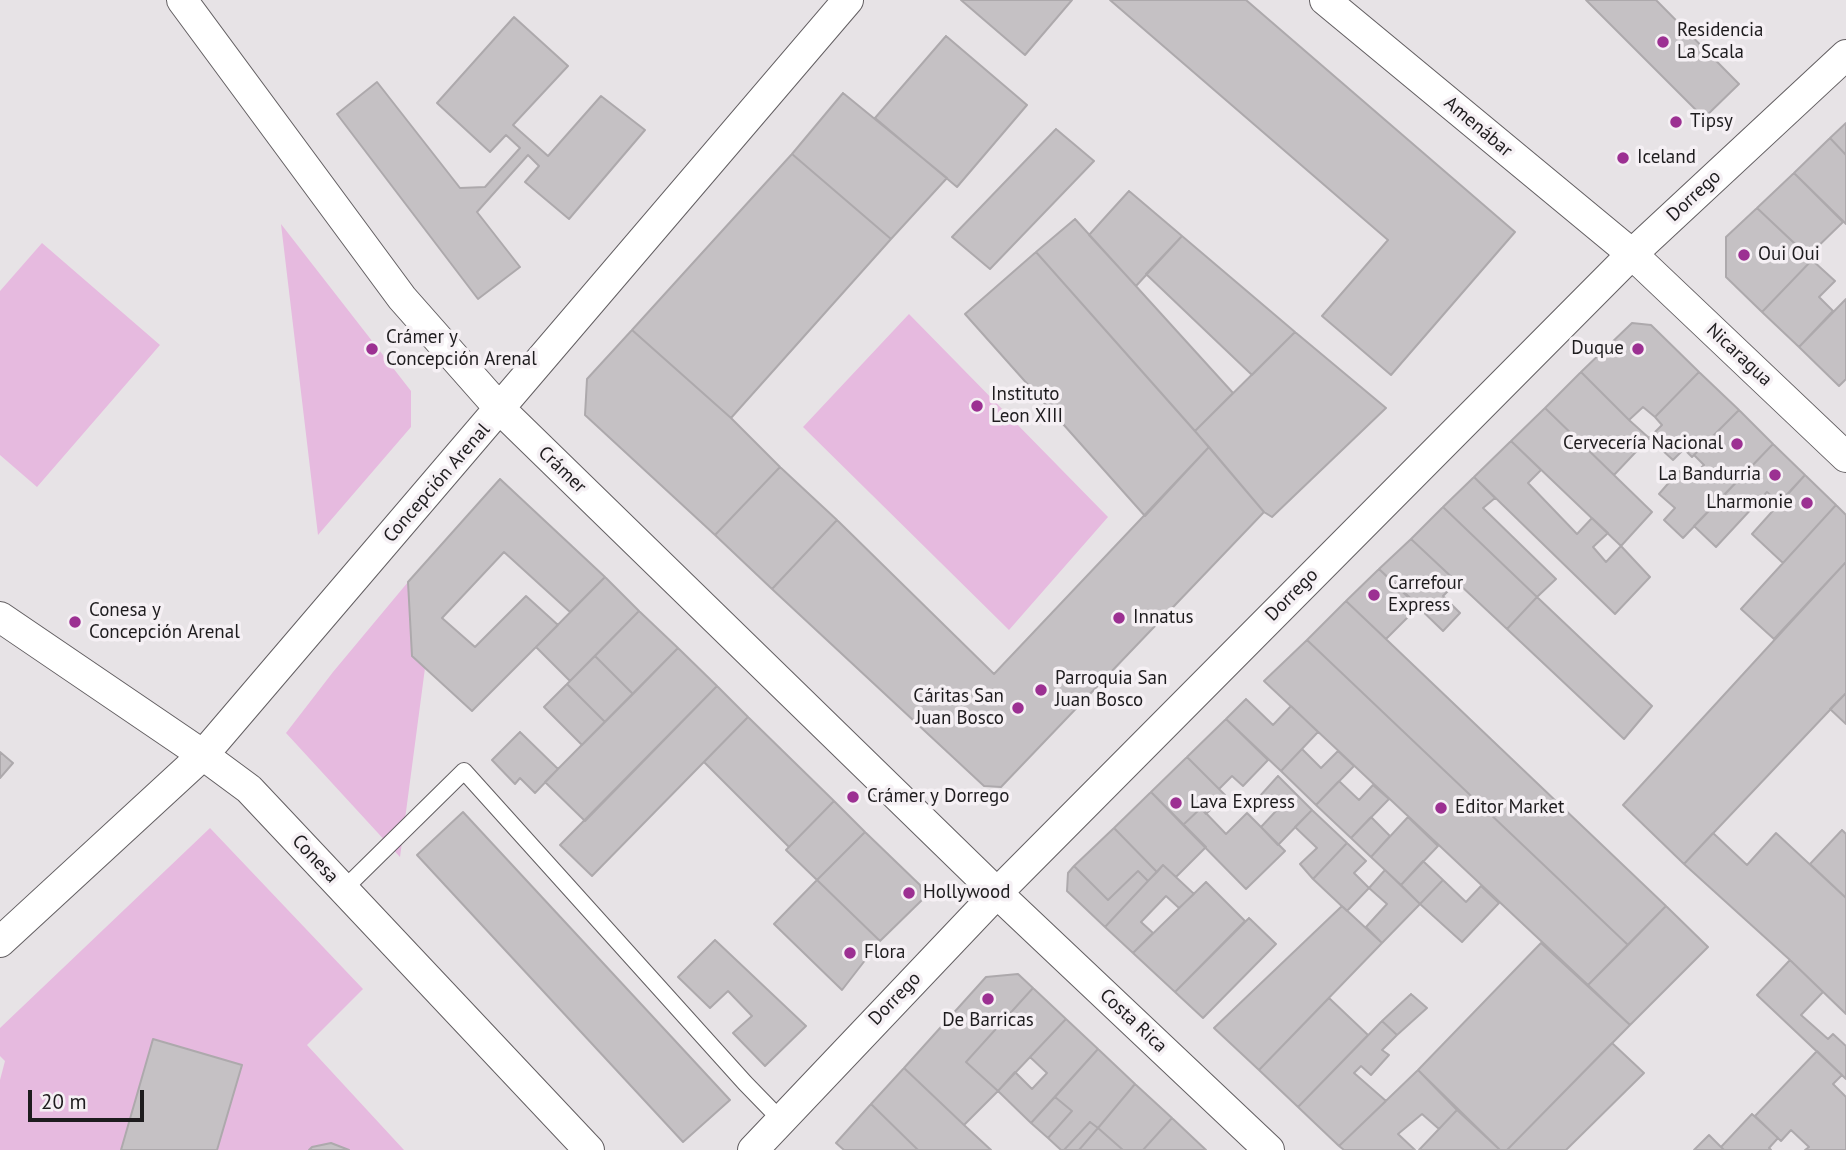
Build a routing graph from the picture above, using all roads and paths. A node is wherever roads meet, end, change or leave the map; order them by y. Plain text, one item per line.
1 (181, 0) edge
2 (848, 0) edge
3 (1325, 0) edge
4 (1846, 55) edge
5 (1632, 254) junction
6 (500, 410) junction
7 (1846, 457) edge
8 (0, 617) edge
9 (204, 755) junction
10 (343, 890) junction
11 (997, 893) junction
12 (0, 942) edge
13 (780, 1119) junction
14 (589, 1150) edge
15 (752, 1150) edge
16 (1269, 1150) edge

1 - 6 street, Crámer
2 - 6 street, Concepción Arenal
3 - 5 street, Amenábar
4 - 5 street, Dorrego
5 - 7 street, Nicaragua
5 - 11 street, Dorrego
6 - 9 street, Concepción Arenal
6 - 11 street, Crámer
8 - 9 street, Conesa
9 - 10 street, Conesa
9 - 12 street, Concepción Arenal
10 - 13 lane
10 - 14 street, Conesa
11 - 13 street, Dorrego
11 - 16 street, Costa Rica
13 - 15 street, Dorrego

